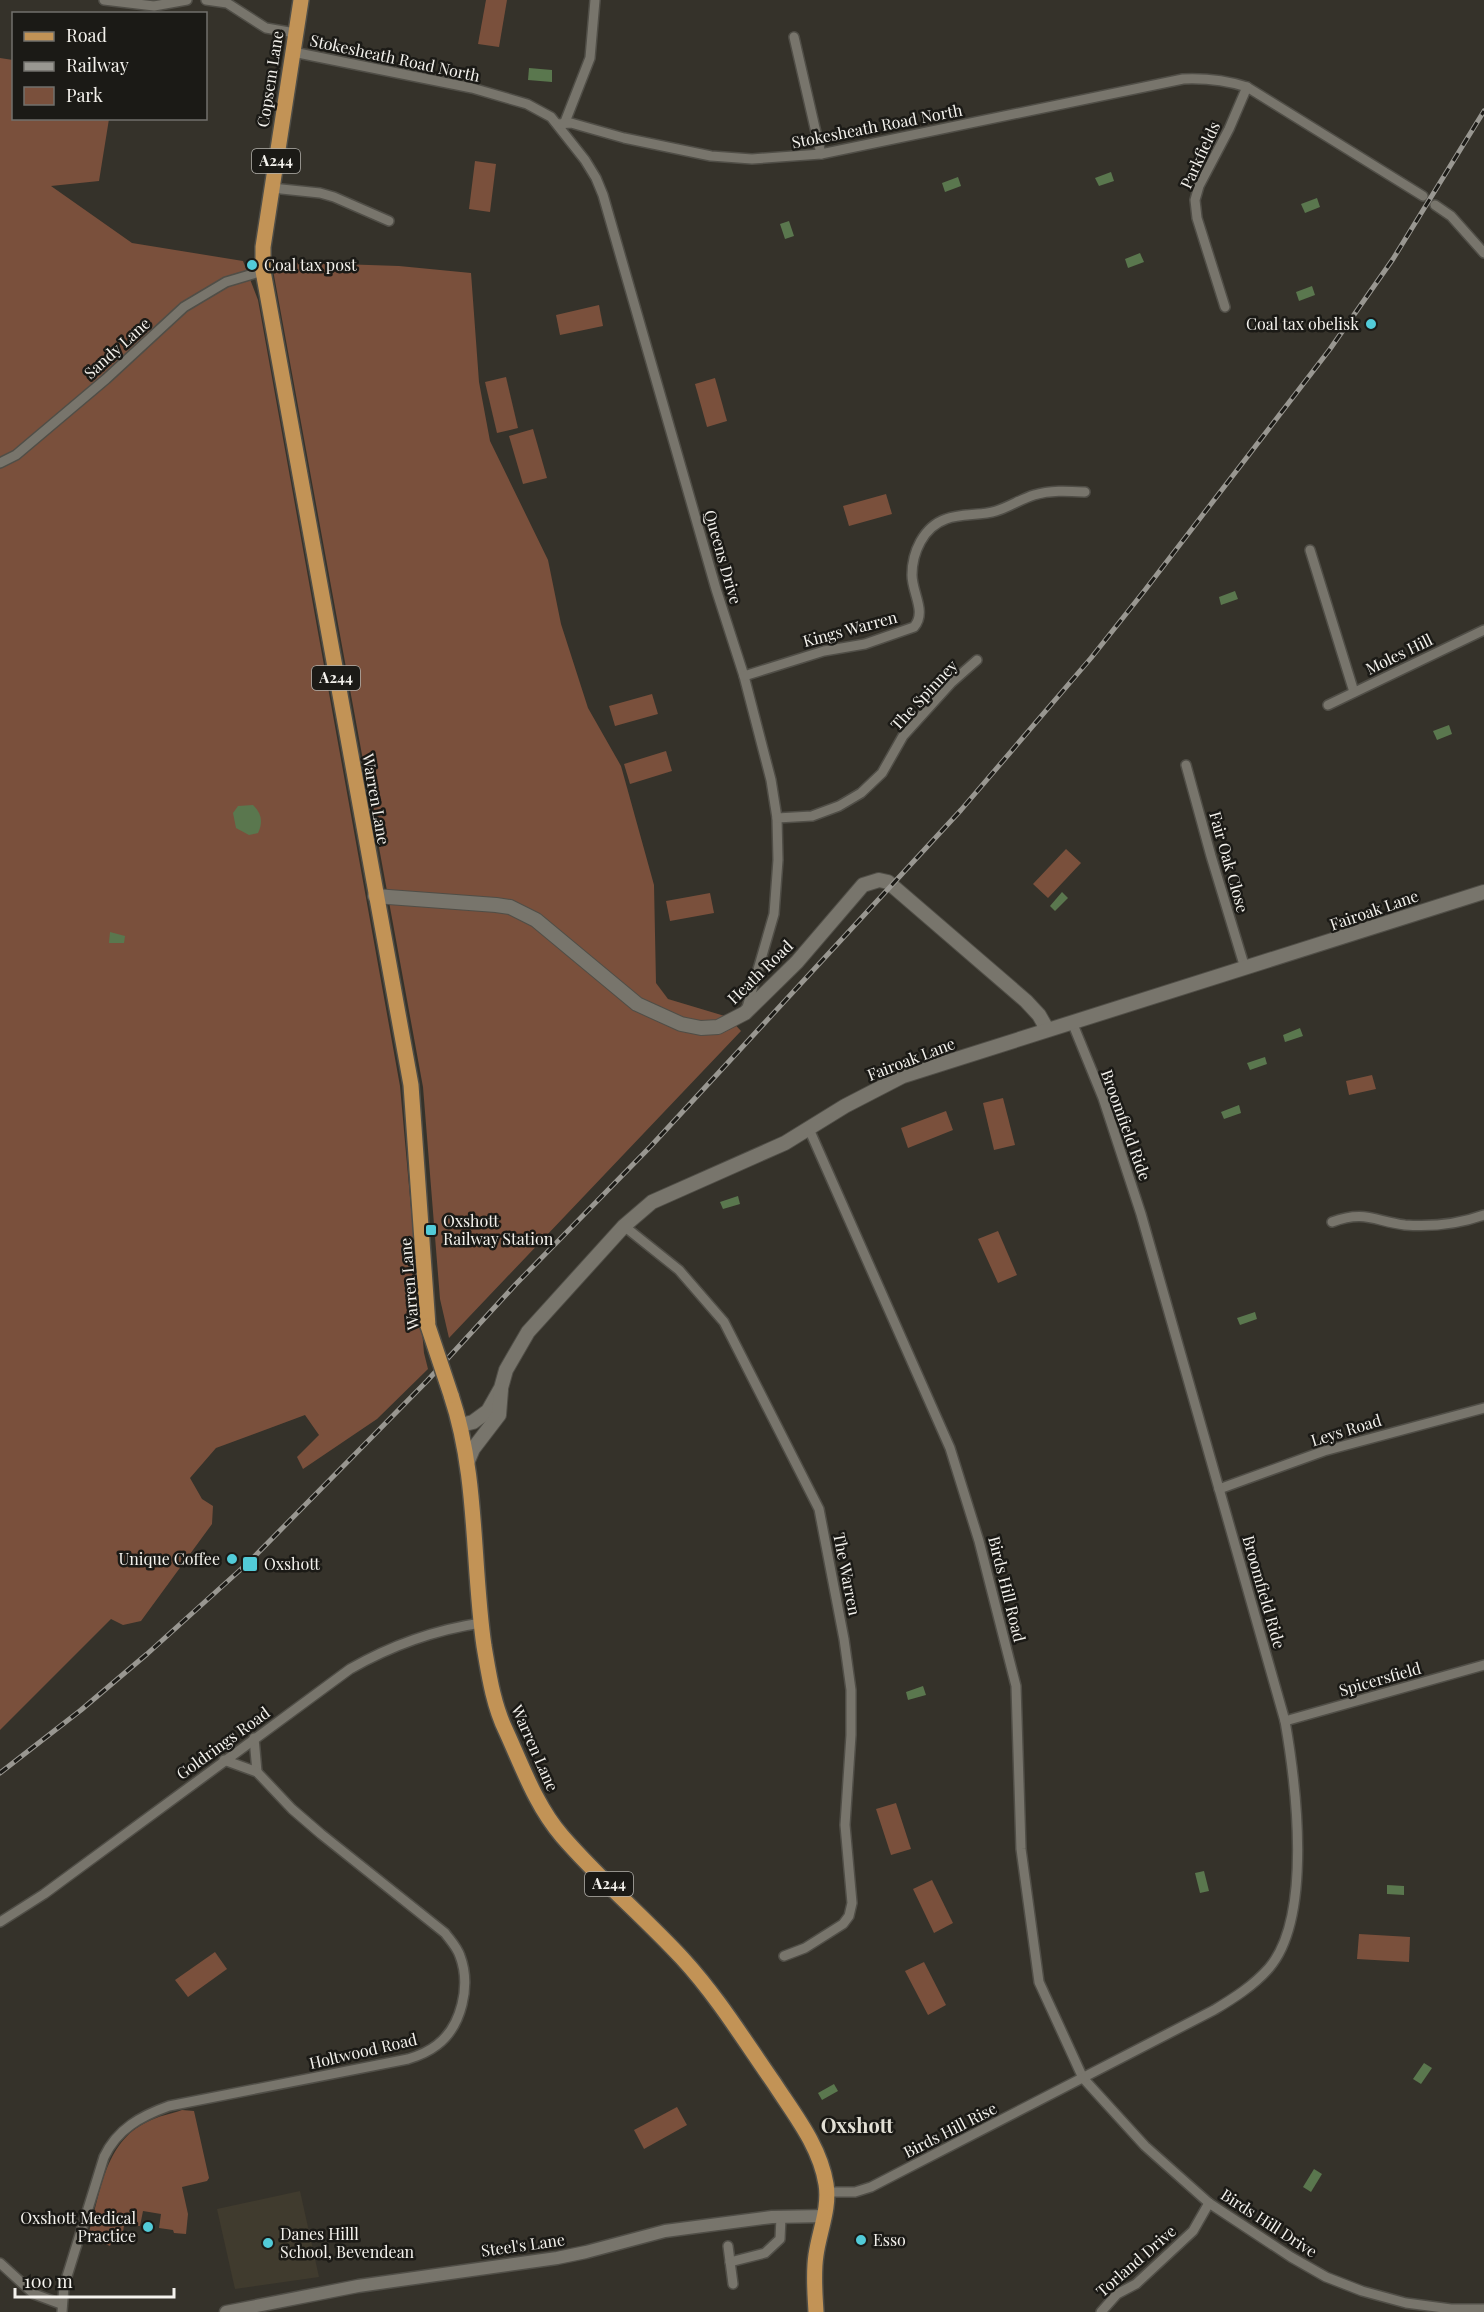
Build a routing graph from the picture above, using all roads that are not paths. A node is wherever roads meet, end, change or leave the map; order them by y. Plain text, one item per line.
1 (104, 0) edge
2 (187, 0) edge
3 (206, 0) edge
4 (301, 0) edge
5 (595, 0) edge
6 (296, 33) junction
7 (794, 38) dead end
8 (293, 52) junction
9 (1247, 87) junction
10 (562, 123) junction
11 (820, 154) junction
12 (272, 188) junction
13 (1423, 196) dead end
14 (1435, 205) dead end
15 (388, 221) dead end
16 (1484, 253) edge
17 (263, 271) junction
18 (1225, 307) dead end
19 (0, 463) edge
20 (1085, 492) dead end
21 (1310, 550) dead end
22 (1484, 630) edge
23 (977, 660) dead end
24 (744, 676) junction
25 (1354, 692) junction
26 (1328, 705) dead end
27 (1186, 765) dead end
28 (777, 818) junction
29 (1484, 892) edge
30 (375, 896) junction
31 (1245, 968) junction
32 (745, 1013) junction
33 (1072, 1022) junction
34 (1047, 1029) junction
35 (809, 1129) junction
36 (1484, 1215) edge
37 (1332, 1222) dead end
38 (624, 1226) junction
39 (501, 1388) junction
40 (1484, 1408) edge
41 (461, 1425) junction
42 (467, 1463) junction
43 (1219, 1489) junction
44 (481, 1623) junction
45 (1484, 1665) edge
46 (1284, 1721) junction
47 (254, 1738) junction
48 (224, 1760) junction
49 (257, 1772) junction
50 (0, 1922) edge
51 (784, 1956) dead end
52 (1083, 2078) junction
53 (827, 2192) junction
54 (1209, 2203) junction
55 (781, 2217) junction
56 (825, 2217) junction
57 (728, 2246) dead end
58 (730, 2262) junction
59 (0, 2263) edge
60 (733, 2284) dead end
61 (62, 2308) edge
62 (1484, 2309) edge
63 (226, 2312) edge
64 (816, 2312) edge
65 (1101, 2312) edge

1 - 2 street
3 - 6 street
4 - 6 main road, Copsem Lane / A244
5 - 10 street
6 - 8 main road, Copsem Lane / A244
7 - 11 street
8 - 10 street, Stokesheath Road North
8 - 12 main road, Copsem Lane / A244
9 - 11 street, Stokesheath Road North
9 - 13 street, Stokesheath Road North
9 - 18 street, Parkfields
10 - 11 street, Stokesheath Road North
10 - 24 street, Queens Drive
12 - 15 street
12 - 17 main road, Copsem Lane / A244
14 - 16 street
17 - 19 street, Sandy Lane
17 - 30 main road, Warren Lane / A244
20 - 24 street, Kings Warren
21 - 25 street
22 - 25 street, Moles Hill
23 - 28 street, The Spinney
24 - 28 street, Queens Drive
25 - 26 street, Moles Hill
27 - 31 street, Fair Oak Close
28 - 32 street, Queens Drive
29 - 31 main road, Fairoak Lane
30 - 32 main road, Heath Road
30 - 41 main road, Warren Lane / A244, bridge
31 - 33 main road, Fairoak Lane
32 - 34 main road, Heath Road
33 - 34 main road, Fairoak Lane
33 - 43 street, Broomfield Ride
34 - 35 main road, Fairoak Lane
35 - 38 main road, Fairoak Lane
35 - 52 street, Birds Hill Road
36 - 37 street
38 - 39 main road, Fairoak Lane
38 - 51 street, The Warren
39 - 41 main road, Fairoak Lane
39 - 42 main road
40 - 43 street, Leys Road
41 - 42 main road, Warren Lane / A244
42 - 44 main road, Warren Lane / A244
43 - 46 street, Broomfield Ride
44 - 47 street, Goldrings Road
44 - 53 main road, Warren Lane / A244
45 - 46 street, Spicersfield
46 - 52 street, Broomfield Ride
47 - 48 street, Goldrings Road
47 - 49 street
48 - 49 street, Holtwood Road
48 - 50 street, Goldrings Road
49 - 61 street, Holtwood Road
52 - 53 street, Birds Hill Rise
52 - 54 street, Birds Hill Drive
53 - 56 main road, A244
54 - 62 street, Birds Hill Drive
54 - 65 street, Torland Drive
55 - 56 street, Steel's Lane
55 - 58 street
55 - 63 street, Steel's Lane
56 - 64 main road, A244
57 - 58 street
58 - 60 street
59 - 61 street

